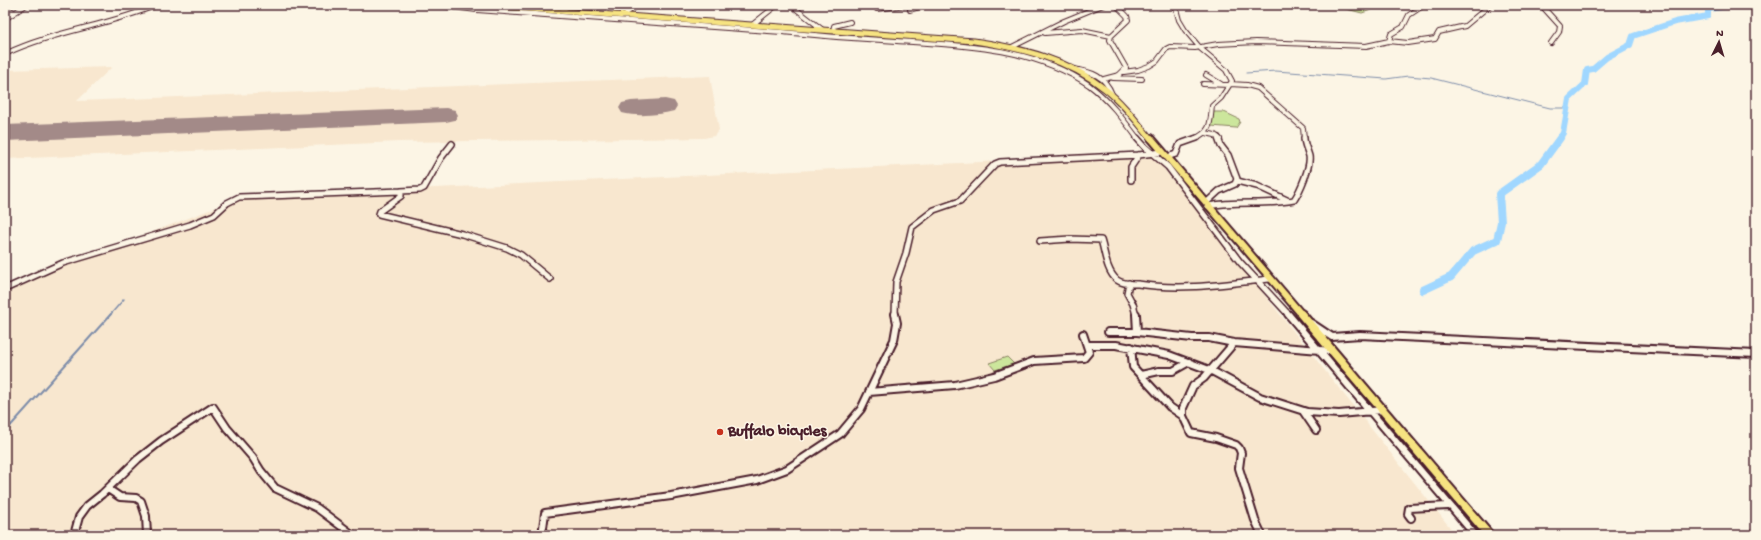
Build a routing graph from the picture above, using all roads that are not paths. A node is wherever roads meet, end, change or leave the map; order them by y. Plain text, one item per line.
1 (26, 5) edge
2 (157, 5) edge
3 (436, 5) edge
4 (474, 5) edge
5 (568, 5) edge
6 (639, 5) edge
7 (777, 5) edge
8 (791, 5) edge
9 (905, 5) edge
10 (926, 5) edge
11 (1104, 5) edge
12 (1116, 5) edge
13 (1175, 5) edge
14 (1424, 5) edge
15 (1490, 5) edge
16 (1494, 5) edge
17 (1541, 5) edge
18 (525, 7) edge
19 (5, 8) edge
20 (877, 9) dead end
21 (910, 10) dead end
22 (560, 11) junction
23 (15, 12) junction
24 (621, 16) junction
25 (5, 19) edge
26 (850, 22) dead end
27 (751, 27) junction
28 (823, 30) junction
29 (833, 31) junction
30 (1038, 34) junction
31 (1111, 36) junction
32 (1389, 41) junction
33 (1551, 43) dead end
34 (1012, 47) junction
35 (1200, 48) junction
36 (5, 54) edge
37 (1073, 69) junction
38 (1124, 72) junction
39 (1206, 75) dead end
40 (1112, 78) junction
41 (1104, 79) junction
42 (1142, 79) dead end
43 (1203, 84) dead end
44 (1221, 84) junction
45 (1230, 84) junction
46 (1112, 94) junction
47 (1206, 133) junction
48 (452, 144) dead end
49 (1152, 154) junction
50 (1138, 155) junction
51 (1165, 155) junction
52 (1131, 180) dead end
53 (1237, 182) junction
54 (401, 191) junction
55 (1288, 201) junction
56 (1207, 204) junction
57 (1040, 240) dead end
58 (550, 279) dead end
59 (1270, 279) junction
60 (1258, 280) junction
61 (1129, 283) junction
62 (5, 289) edge
63 (1304, 320) junction
64 (1108, 332) dead end
65 (1137, 332) junction
66 (1083, 334) dead end
67 (1332, 337) junction
68 (1321, 338) junction
69 (1234, 343) junction
70 (1088, 344) junction
71 (1131, 347) junction
72 (1319, 351) junction
73 (1332, 351) junction
74 (1756, 354) edge
75 (1189, 362) junction
76 (1211, 370) junction
77 (1141, 375) junction
78 (869, 392) junction
79 (1300, 409) junction
80 (1383, 410) junction
81 (1370, 412) junction
82 (1183, 416) junction
83 (1316, 430) dead end
84 (108, 489) junction
85 (1448, 506) dead end
86 (1411, 518) dead end
87 (74, 535) edge
88 (147, 535) edge
89 (353, 535) edge
90 (542, 535) edge
91 (1262, 535) edge
92 (1475, 535) edge
93 (1489, 535) edge

1 - 23 street
2 - 36 street
3 - 27 street
4 - 18 main road
5 - 22 street
6 - 24 street
7 - 27 street
8 - 28 street
9 - 20 street
10 - 21 street
11 - 30 street
12 - 31 street
13 - 35 street
14 - 32 street
15 - 16 street
15 - 32 street
17 - 33 street
18 - 22 main road
19 - 23 street
22 - 24 main road
23 - 25 street
24 - 27 main road
26 - 29 street
27 - 28 main road
27 - 49 street
28 - 29 main road
29 - 34 main road
30 - 31 street
30 - 34 street
31 - 38 street
32 - 35 street
34 - 37 main road
35 - 38 street
35 - 45 street
37 - 41 street
37 - 46 main road
38 - 40 street
39 - 44 street
40 - 41 street
40 - 42 street
41 - 46 street
43 - 44 street
44 - 45 street
45 - 47 street
45 - 55 street
46 - 51 main road
47 - 51 street
47 - 53 street
48 - 54 street
49 - 50 street
49 - 51 street
49 - 60 street
50 - 52 street
50 - 78 street
51 - 56 main road
53 - 55 street
53 - 56 street
54 - 58 street
54 - 62 street
55 - 56 street
56 - 59 main road
57 - 61 street
59 - 60 street
59 - 63 main road
60 - 61 street
60 - 72 street
61 - 65 street
63 - 67 street
63 - 68 main road
64 - 65 street
65 - 69 street
66 - 70 street
67 - 68 street
67 - 74 street
68 - 73 main road
69 - 72 street
69 - 76 street
70 - 71 street
70 - 78 street
71 - 75 street
71 - 77 street
72 - 73 street
72 - 81 street
73 - 80 main road
75 - 76 street
75 - 77 street
76 - 79 street
76 - 82 street
77 - 82 street
78 - 90 street
79 - 81 street
79 - 83 street
80 - 81 street
80 - 93 main road
81 - 92 street
82 - 91 street
84 - 87 street
84 - 88 street
84 - 89 street
85 - 86 street

